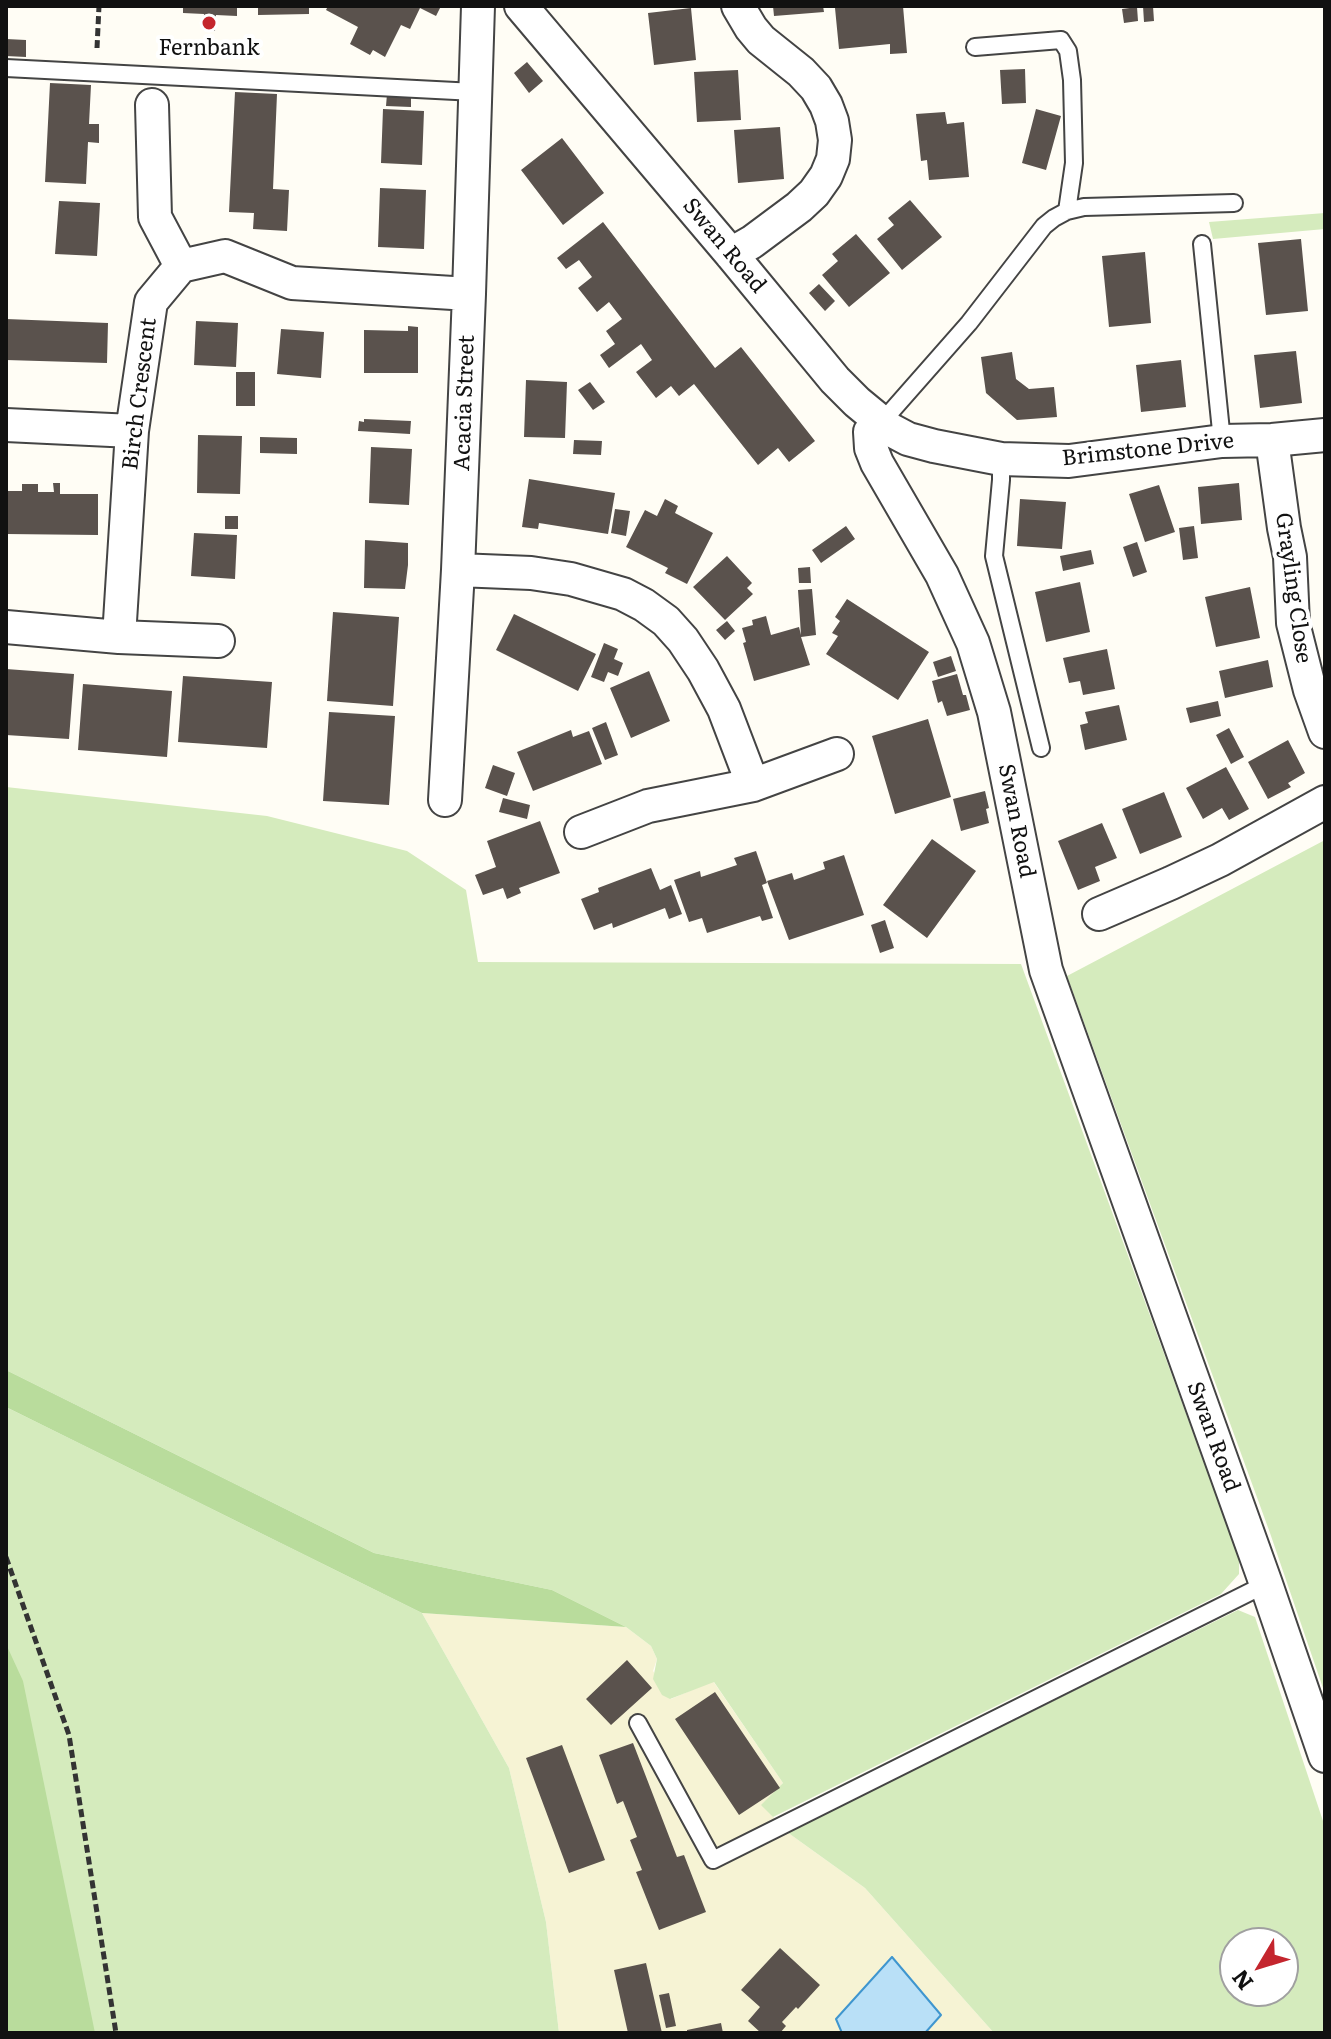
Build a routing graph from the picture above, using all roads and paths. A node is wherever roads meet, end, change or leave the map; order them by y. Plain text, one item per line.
1 (99, 6) edge
2 (478, 6) edge
3 (521, 6) edge
4 (738, 6) edge
5 (975, 47) dead end
6 (6, 68) edge
7 (95, 73) junction
8 (475, 92) junction
9 (152, 105) dead end
10 (1234, 203) dead end
11 (1067, 211) junction
12 (1202, 244) dead end
13 (731, 254) junction
14 (181, 266) junction
15 (469, 294) junction
16 (881, 423) junction
17 (6, 425) edge
18 (132, 431) junction
19 (1325, 435) edge
20 (1272, 440) junction
21 (1222, 441) junction
22 (1001, 459) junction
23 (458, 570) junction
24 (6, 627) edge
25 (119, 637) junction
26 (218, 641) dead end
27 (1325, 732) edge
28 (1041, 748) dead end
29 (837, 754) dead end
30 (753, 785) junction
31 (445, 800) dead end
32 (1325, 802) edge
33 (581, 832) dead end
34 (1099, 914) dead end
35 (6, 1557) edge
36 (1266, 1584) junction
37 (638, 1723) dead end
38 (1325, 1756) edge
39 (116, 2033) edge

1 - 7 path
2 - 8 street, Acacia Street
3 - 13 street, Swan Road
4 - 13 street
5 - 11 lane
6 - 7 lane
7 - 8 lane
8 - 15 street, Acacia Street
9 - 14 street
10 - 11 lane
11 - 16 lane
12 - 21 lane
13 - 16 street, Swan Road
14 - 15 street
14 - 18 street, Birch Crescent
15 - 23 street, Acacia Street
16 - 22 street, Brimstone Drive
16 - 36 street, Swan Road
17 - 18 street
18 - 25 street, Birch Crescent
19 - 20 street, Brimstone Drive
20 - 21 street, Brimstone Drive
20 - 27 street, Grayling Close
21 - 22 street, Brimstone Drive
22 - 28 lane
23 - 30 street
23 - 31 street, Acacia Street
24 - 25 street
25 - 26 street
29 - 30 street
30 - 33 street
32 - 34 street
35 - 39 path
36 - 37 lane
36 - 38 street, Swan Road

